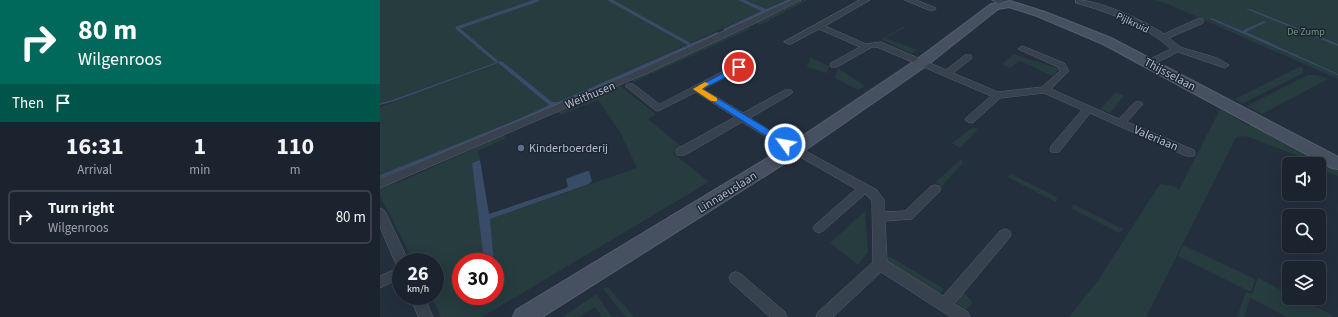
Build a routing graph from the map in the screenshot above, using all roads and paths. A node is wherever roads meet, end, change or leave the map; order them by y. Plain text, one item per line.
1 (797, 0) edge
2 (866, 0) edge
3 (915, 1) edge
4 (1079, 1) edge
5 (999, 2) edge
6 (932, 8) dead end
7 (1200, 21) dead end
8 (819, 26) junction
9 (1164, 37) junction
10 (788, 42) dead end
11 (866, 47) junction
12 (1022, 49) dead end
13 (1177, 49) junction
14 (968, 58) dead end
15 (921, 63) junction
16 (1148, 63) junction
17 (744, 64) dead end
18 (834, 65) dead end
19 (1225, 66) dead end
20 (946, 74) junction
21 (630, 86) dead end
22 (697, 89) junction
23 (1045, 90) junction
24 (788, 92) dead end
25 (997, 95) junction
26 (1138, 104) dead end
27 (1088, 108) junction
28 (742, 117) junction
29 (970, 120) dead end
30 (1121, 123) junction
31 (795, 149) junction
32 (1055, 149) dead end
33 (681, 152) dead end
34 (1190, 153) dead end
35 (1338, 164) edge
36 (380, 184) edge
37 (864, 188) junction
38 (935, 189) dead end
39 (380, 213) edge
40 (879, 217) junction
41 (819, 228) dead end
42 (1005, 234) dead end
43 (398, 253) edge
44 (880, 264) junction
45 (392, 276) edge
46 (736, 278) dead end
47 (380, 282) edge
48 (945, 304) junction
49 (421, 305) edge
50 (426, 317) edge
51 (524, 317) edge
52 (780, 317) edge
53 (823, 317) edge
54 (963, 317) edge

1 - 36 street, Weithusen
2 - 8 street
3 - 6 street
4 - 9 street, Pijlkruid
5 - 15 street, Linnaeuslaan
5 - 16 street, Thijsselaan
7 - 9 street, Pijlkruid
8 - 10 street
8 - 11 street
9 - 13 street, Pijlkruid
11 - 15 street, Valeriaan
11 - 18 street
12 - 23 street
13 - 16 street
13 - 19 street, Pijlkruid
14 - 20 street
15 - 20 street, Valeriaan
15 - 31 street, Linnaeuslaan
16 - 35 street, Thijsselaan
17 - 22 street
20 - 25 street, Valeriaan
21 - 22 street
22 - 28 street
23 - 25 street, Valeriaan
23 - 27 street, Valeriaan
24 - 28 street
25 - 29 street
26 - 30 street, Valeriaan
27 - 30 street, Valeriaan
27 - 32 street
28 - 31 street
28 - 33 street
30 - 34 street, Valeriaan
31 - 37 street
31 - 51 street, Linnaeuslaan
37 - 40 street
37 - 41 street
38 - 40 street
39 - 43 street
40 - 44 street
42 - 48 street
44 - 48 street
44 - 53 street
45 - 47 street
46 - 52 street
48 - 54 street
49 - 50 street

